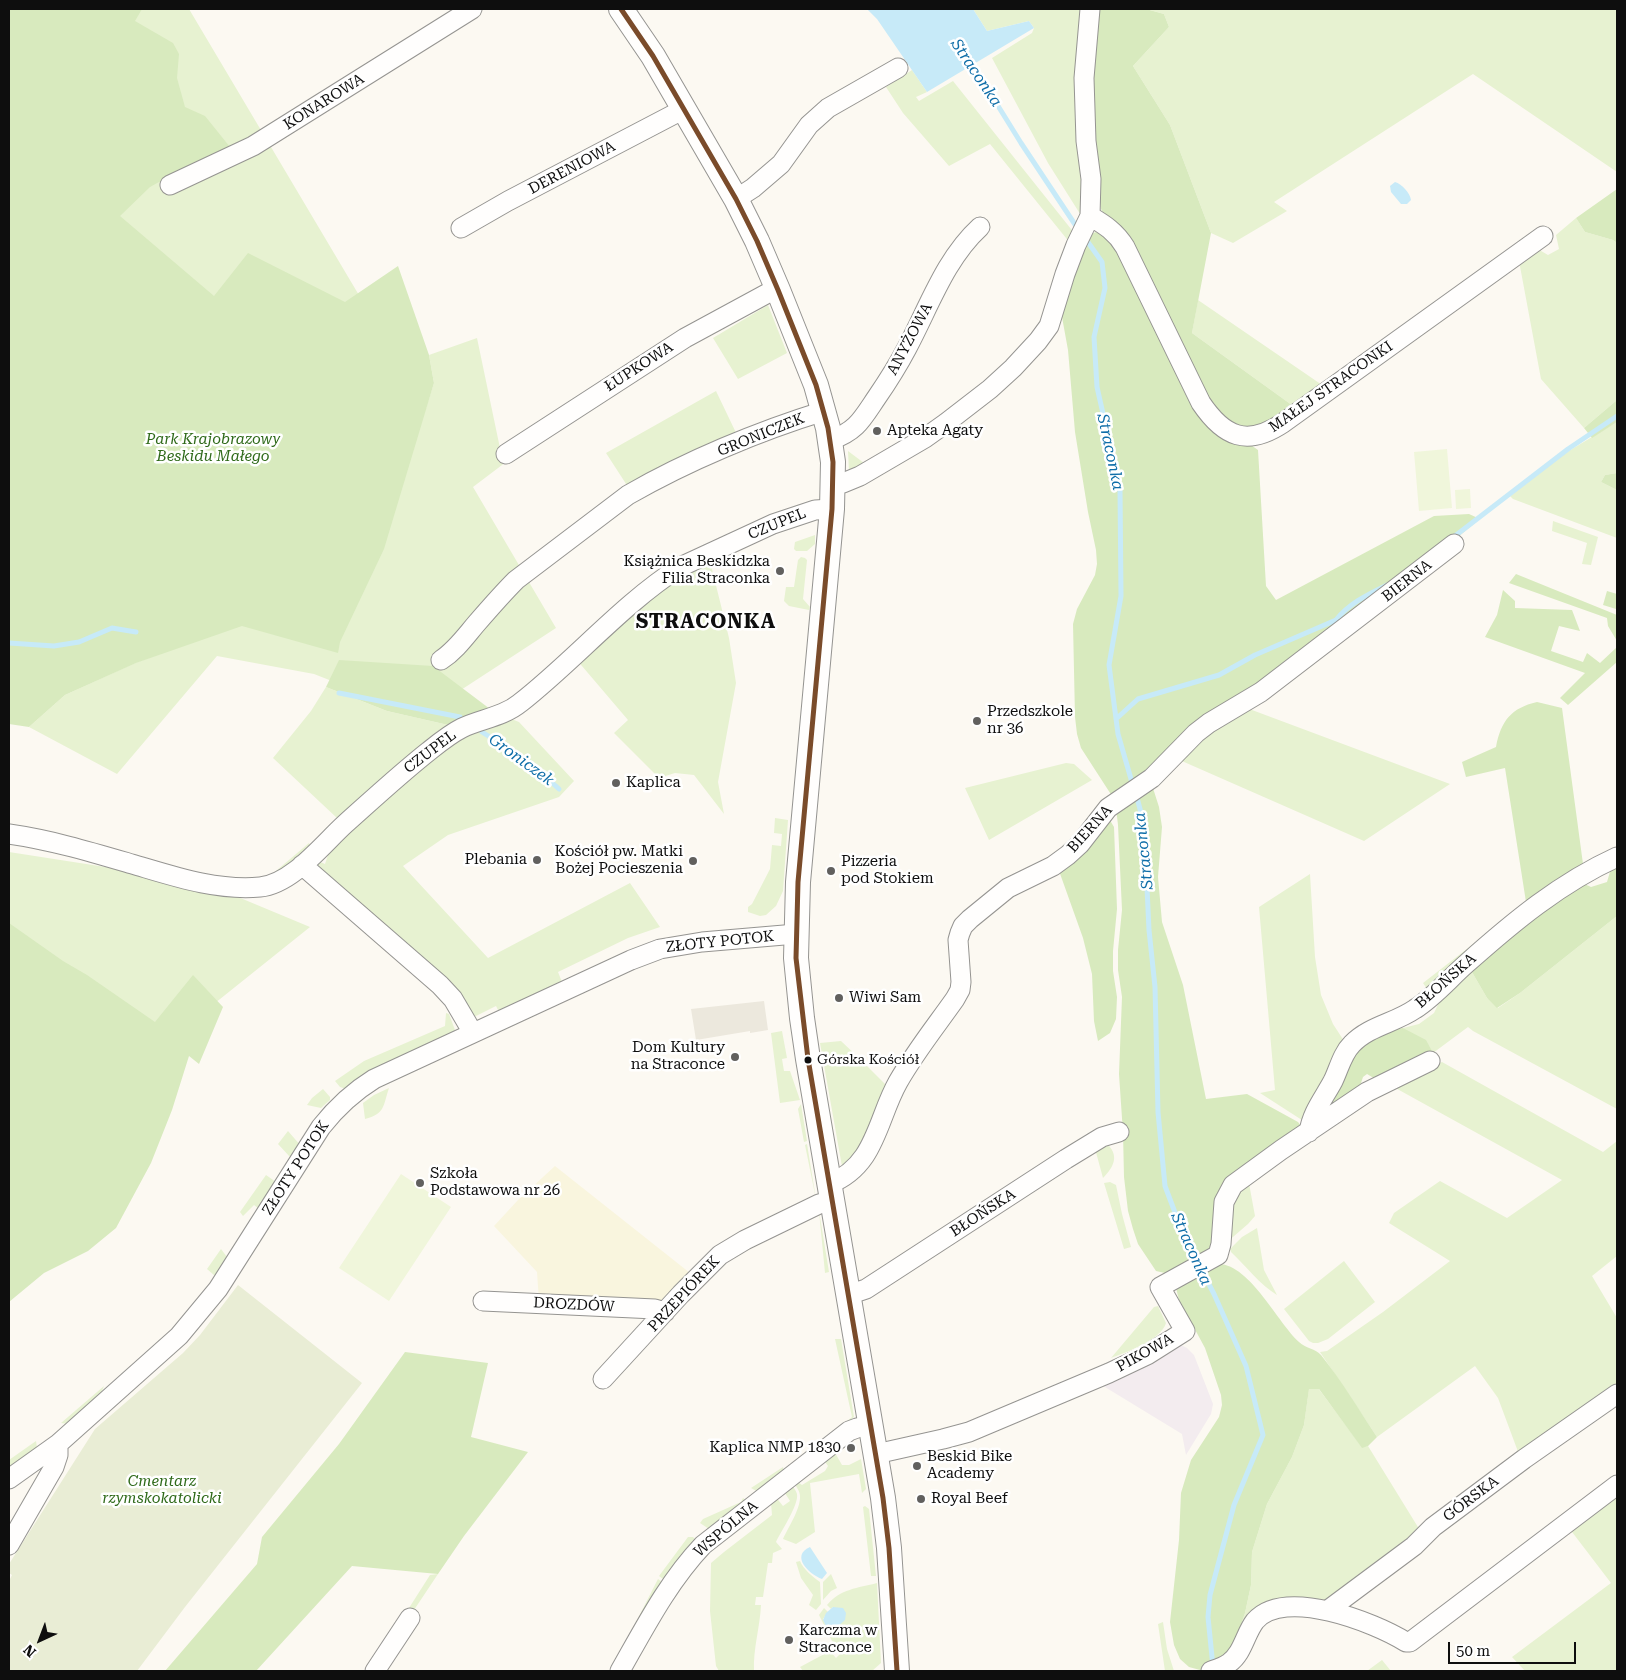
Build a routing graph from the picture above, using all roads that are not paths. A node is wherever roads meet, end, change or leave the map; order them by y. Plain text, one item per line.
1 (472, 9) edge
2 (621, 9) edge
3 (1090, 9) edge
4 (898, 68) dead end
5 (684, 109) junction
6 (170, 185) dead end
7 (736, 199) junction
8 (1089, 220) junction
9 (980, 227) dead end
10 (461, 228) dead end
11 (1543, 236) dead end
12 (778, 290) junction
13 (824, 411) junction
14 (831, 440) junction
15 (506, 454) dead end
16 (833, 484) junction
17 (832, 509) junction
18 (1454, 544) dead end
19 (440, 660) dead end
20 (9, 834) edge
21 (1617, 857) edge
22 (302, 865) junction
23 (796, 934) junction
24 (473, 1033) junction
25 (1430, 1061) dead end
26 (1119, 1132) dead end
27 (1309, 1132) junction
28 (831, 1192) junction
29 (848, 1295) junction
30 (483, 1301) dead end
31 (665, 1312) junction
32 (603, 1379) dead end
33 (1617, 1394) edge
34 (870, 1425) junction
35 (58, 1444) junction
36 (876, 1454) junction
37 (9, 1479) edge
38 (1617, 1485) edge
39 (9, 1545) edge
40 (1328, 1610) junction
41 (410, 1618) dead end
42 (1218, 1669) edge
43 (375, 1671) edge
44 (620, 1671) edge
45 (897, 1671) edge

1 - 6 street, KONAROWA
2 - 5 street
3 - 8 street
4 - 7 street
5 - 7 street
5 - 10 street, DERENIOWA
7 - 12 street
8 - 11 street, MAŁEJ STRACONKI
8 - 16 street
9 - 14 street, ANYŻOWA
12 - 13 street
12 - 15 street, ŁUPKOWA
13 - 14 street
13 - 19 street, GRONICZEK
14 - 16 street
16 - 17 street
17 - 22 street, CZUPEL
17 - 23 street
18 - 28 street, BIERNA
20 - 22 street, CZUPEL
21 - 27 street, BŁOŃSKA
22 - 24 street
23 - 24 street, ZŁOTY POTOK
23 - 28 street
24 - 35 street, ZŁOTY POTOK
25 - 27 street, PIKOWA
26 - 29 street, BŁOŃSKA
27 - 36 street, PIKOWA
28 - 29 street
28 - 31 street, PRZEPIÓREK
29 - 34 street
30 - 31 street, DROZDÓW
31 - 32 street, PRZEPIÓREK
33 - 40 street, GÓRSKA
34 - 36 street
34 - 44 street, WSPÓLNA
35 - 37 street, ZŁOTY POTOK
35 - 39 street
36 - 45 street
38 - 40 street
40 - 42 street
41 - 43 street

